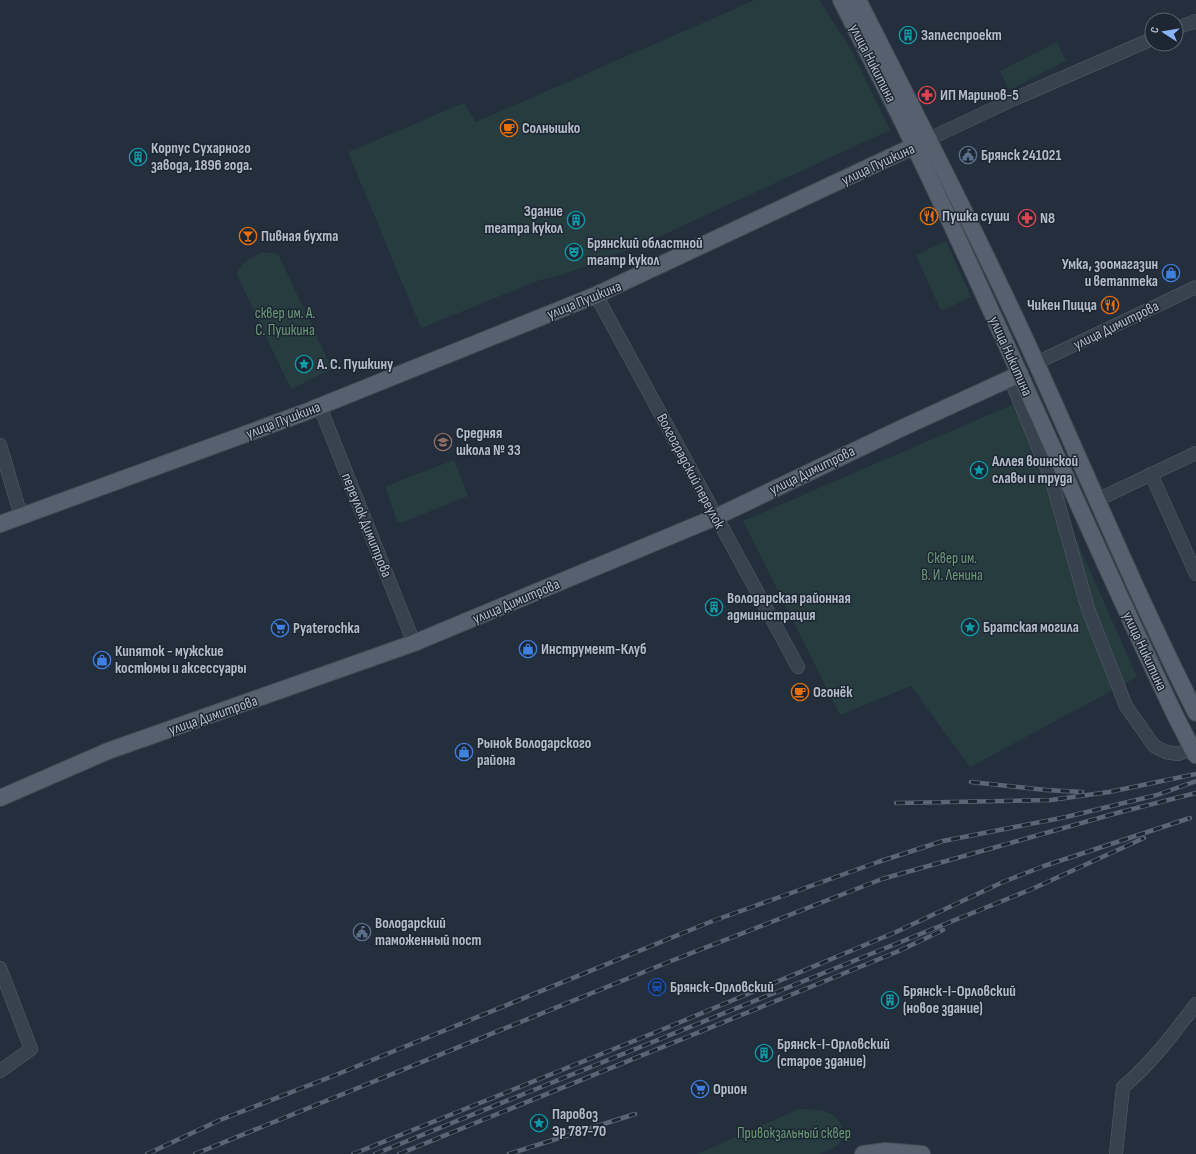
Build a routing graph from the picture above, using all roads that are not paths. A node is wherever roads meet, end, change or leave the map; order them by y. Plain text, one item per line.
1 (841, 0) edge
2 (858, 0) edge
3 (1196, 20) edge
4 (1184, 25) edge
5 (1144, 42) edge
6 (929, 139) junction
7 (914, 146) junction
8 (1196, 287) edge
9 (596, 295) junction
10 (1036, 363) junction
11 (1015, 376) junction
12 (320, 407) junction
13 (0, 445) edge
14 (1196, 452) edge
15 (1151, 474) junction
16 (1096, 500) junction
17 (21, 516) junction
18 (716, 517) junction
19 (0, 524) edge
20 (1196, 574) edge
21 (414, 643) junction
22 (798, 666) dead end
23 (1194, 710) edge
24 (1196, 746) edge
25 (1196, 756) edge
26 (0, 798) edge
27 (0, 968) edge
28 (1196, 1004) edge
29 (0, 1071) edge
30 (863, 1154) edge
31 (922, 1154) edge
32 (1116, 1154) edge

1 - 7 main road, улица Никитина
2 - 6 main road, улица Никитина
3 - 4 street
5 - 6 street, улица Пушкина
6 - 7 main road, улица Пушкина
6 - 10 main road, улица Никитина
7 - 9 main road, улица Пушкина
7 - 11 main road, улица Никитина
8 - 10 street, улица Димитрова
9 - 12 main road, улица Пушкина
9 - 18 street, Волгоградский переулок
10 - 16 main road, улица Никитина
11 - 18 main road, улица Димитрова
11 - 24 street
11 - 25 main road, улица Никитина, bridge
12 - 17 main road, улица Пушкина
12 - 21 street, переулок Димитрова
13 - 17 street
14 - 15 street
15 - 16 street
15 - 20 street
16 - 23 main road, улица Никитина
17 - 19 main road, улица Пушкина
18 - 21 main road, улица Димитрова
18 - 22 street, Волгоградский переулок
21 - 26 main road, улица Димитрова
27 - 29 street
28 - 32 street
30 - 31 main road

